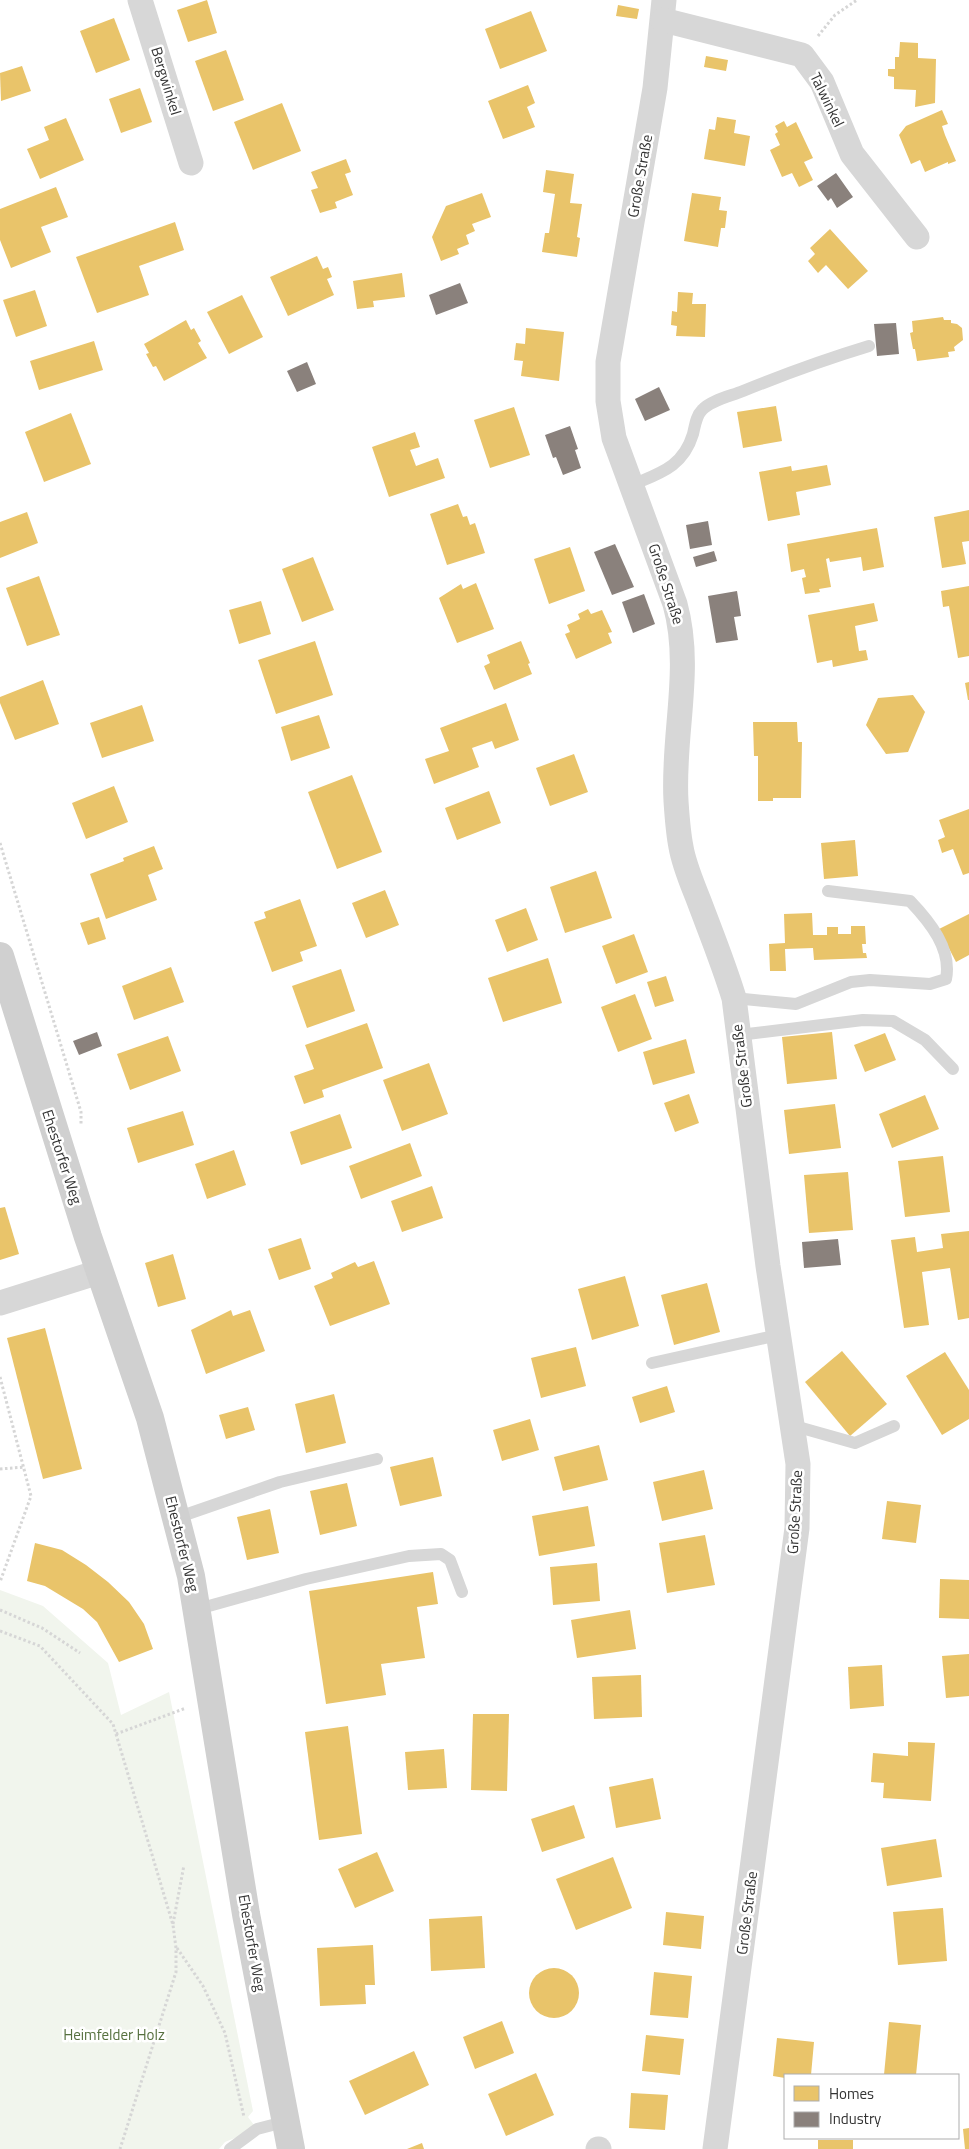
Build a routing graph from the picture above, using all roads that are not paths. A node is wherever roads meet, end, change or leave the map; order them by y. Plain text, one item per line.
1 (140, 0) edge
2 (663, 10) edge
3 (191, 163) dead end
4 (917, 237) dead end
5 (869, 346) dead end
6 (632, 485) junction
7 (828, 891) dead end
8 (2, 969) edge
9 (734, 998) junction
10 (739, 1035) junction
11 (953, 1068) dead end
12 (100, 1272) junction
13 (0, 1303) edge
14 (778, 1334) junction
15 (652, 1363) dead end
16 (792, 1425) junction
17 (894, 1426) dead end
18 (377, 1459) dead end
19 (176, 1518) junction
20 (462, 1592) dead end
21 (198, 1609) junction
22 (284, 2122) junction
23 (230, 2149) edge
24 (291, 2149) edge
25 (715, 2149) edge

1 - 3 street, Bergwinkel
2 - 4 street, Talwinkel
2 - 6 street, Große Straße
5 - 6 lane
6 - 9 street, Große Straße
7 - 9 lane
8 - 12 main road, Ehestorfer Weg
9 - 10 street, Große Straße
10 - 11 lane
10 - 14 street, Große Straße
12 - 13 street
12 - 19 main road, Ehestorfer Weg
14 - 15 lane
14 - 16 street, Große Straße
16 - 17 lane
16 - 25 street, Große Straße
18 - 19 lane
19 - 21 main road, Ehestorfer Weg
20 - 21 lane
21 - 22 main road, Ehestorfer Weg
22 - 23 lane
22 - 24 main road, Ehestorfer Weg

